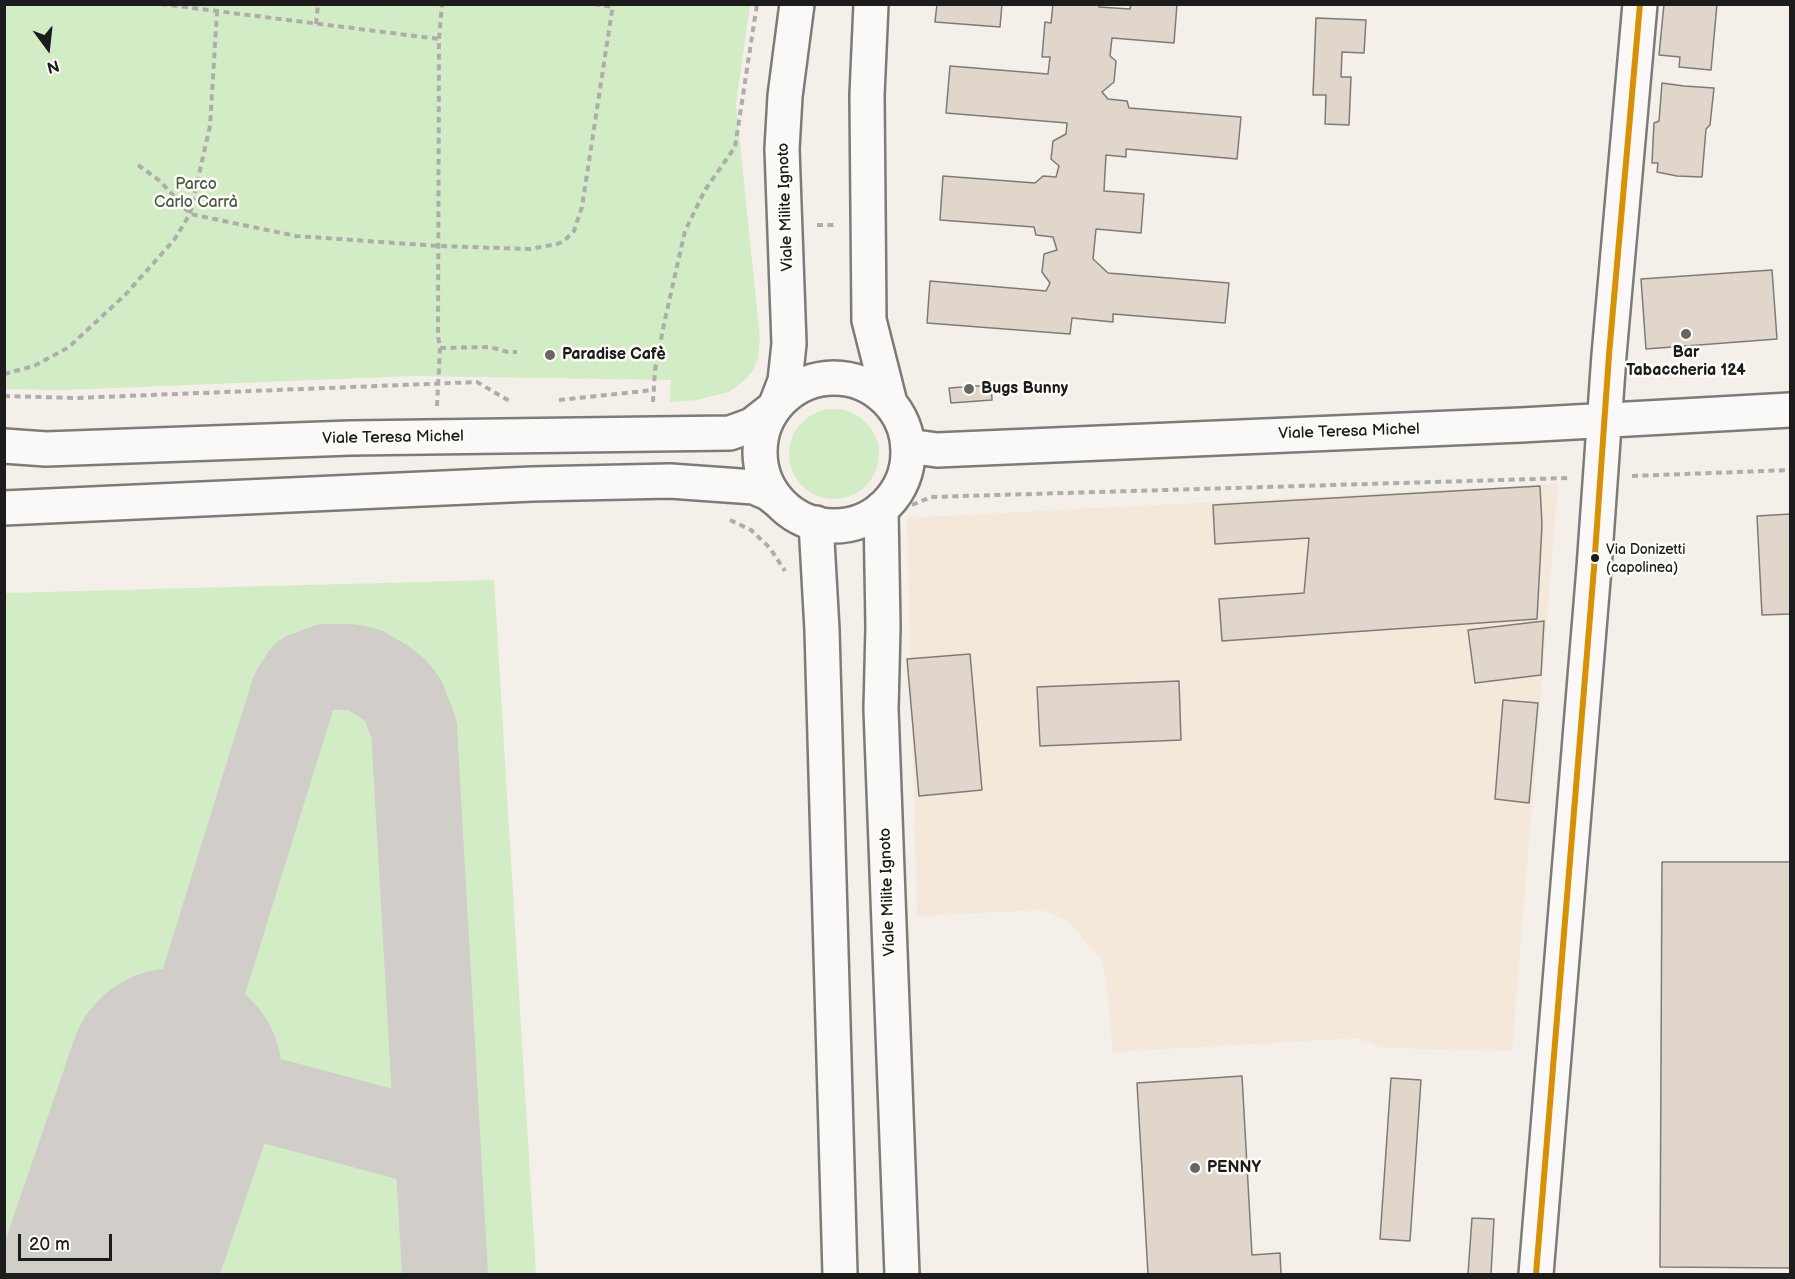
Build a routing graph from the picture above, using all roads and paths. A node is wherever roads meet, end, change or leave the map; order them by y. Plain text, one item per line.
1 (161, 4) edge
2 (318, 4) edge
3 (442, 4) edge
4 (594, 4) edge
5 (757, 4) edge
6 (797, 4) edge
7 (871, 4) edge
8 (1640, 4) edge
9 (613, 6) edge
10 (217, 12) junction
11 (316, 24) junction
12 (439, 39) junction
13 (138, 165) dead end
14 (190, 214) junction
15 (845, 224) dead end
16 (807, 226) dead end
17 (439, 246) junction
18 (440, 348) junction
19 (517, 352) dead end
20 (4, 374) edge
21 (438, 384) junction
22 (654, 390) junction
23 (4, 396) edge
24 (549, 401) dead end
25 (890, 403) junction
26 (517, 405) dead end
27 (775, 407) junction
28 (652, 410) dead end
29 (1791, 410) edge
30 (1606, 420) junction
31 (435, 437) junction
32 (4, 446) edge
33 (908, 446) junction
34 (1791, 470) edge
35 (1601, 477) junction
36 (777, 500) junction
37 (4, 508) edge
38 (894, 509) junction
39 (724, 517) dead end
40 (816, 524) junction
41 (788, 575) dead end
42 (840, 1275) edge
43 (902, 1275) edge
44 (1536, 1275) edge

1 - 10 path
2 - 11 path
3 - 12 path
4 - 9 path
5 - 22 path
6 - 27 street, Viale Milite Ignoto
7 - 25 street
8 - 30 street
9 - 17 path
10 - 11 path
10 - 14 path
11 - 12 path
12 - 17 path
13 - 14 path
14 - 17 path
14 - 20 path
15 - 16 path
17 - 18 path
18 - 19 path
18 - 21 path
21 - 23 path
21 - 26 path
21 - 31 path
22 - 24 path
22 - 28 path
25 - 27 street
25 - 33 street
27 - 31 street, Viale Teresa Michel
27 - 36 street
29 - 30 street, Viale Teresa Michel
30 - 33 street, Viale Teresa Michel
30 - 35 street
31 - 32 street, Viale Teresa Michel
33 - 38 street
34 - 35 path
35 - 38 path
35 - 44 street
36 - 37 street
36 - 40 street
38 - 40 street
38 - 43 street, Viale Milite Ignoto
39 - 41 path
40 - 42 street

